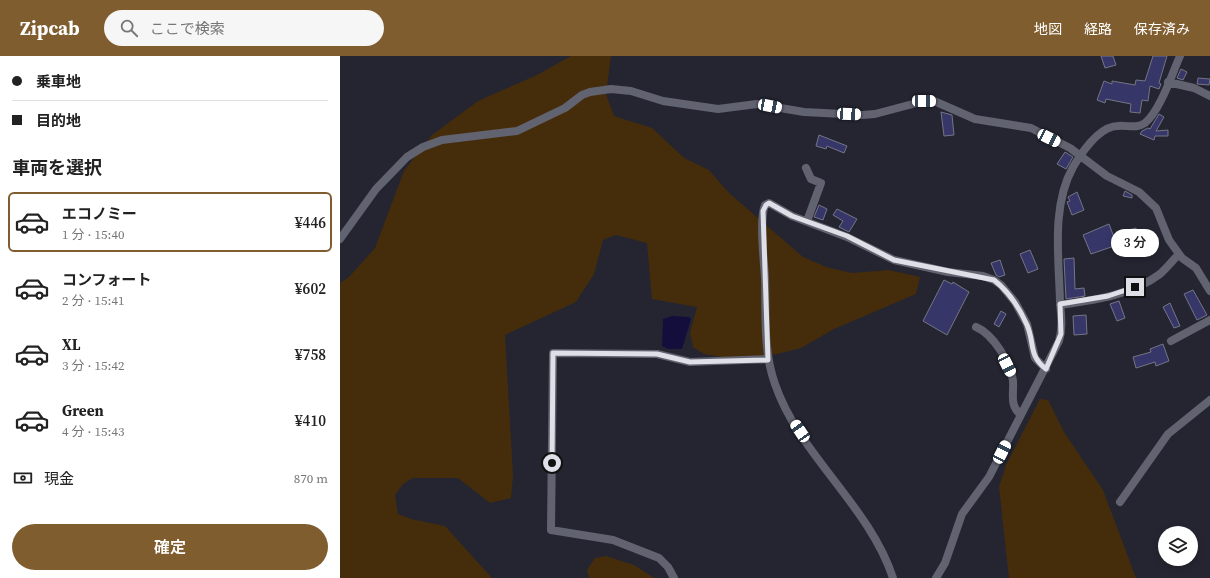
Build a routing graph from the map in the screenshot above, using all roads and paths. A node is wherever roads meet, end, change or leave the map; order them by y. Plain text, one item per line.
1 (1180, 56) edge
2 (1168, 82) junction
3 (1210, 96) edge
4 (1082, 156) junction
5 (806, 168) dead end
6 (807, 221) junction
7 (340, 239) edge
8 (1179, 254) junction
9 (1210, 291) edge
10 (1060, 304) junction
11 (1210, 320) edge
12 (976, 327) dead end
13 (1171, 341) dead end
14 (768, 360) junction
15 (1046, 369) junction
16 (1210, 400) edge
17 (1021, 415) junction
18 (1120, 502) dead end
19 (674, 578) edge
20 (892, 578) edge
21 (936, 578) edge

1 - 2 street
2 - 3 street
2 - 4 street
4 - 7 street
4 - 8 street
4 - 10 street
5 - 6 street
6 - 14 street
6 - 15 street
8 - 9 street
8 - 10 street
10 - 15 street
11 - 13 street
12 - 17 street
14 - 19 street
14 - 20 street
15 - 17 street
16 - 18 street
17 - 21 street

